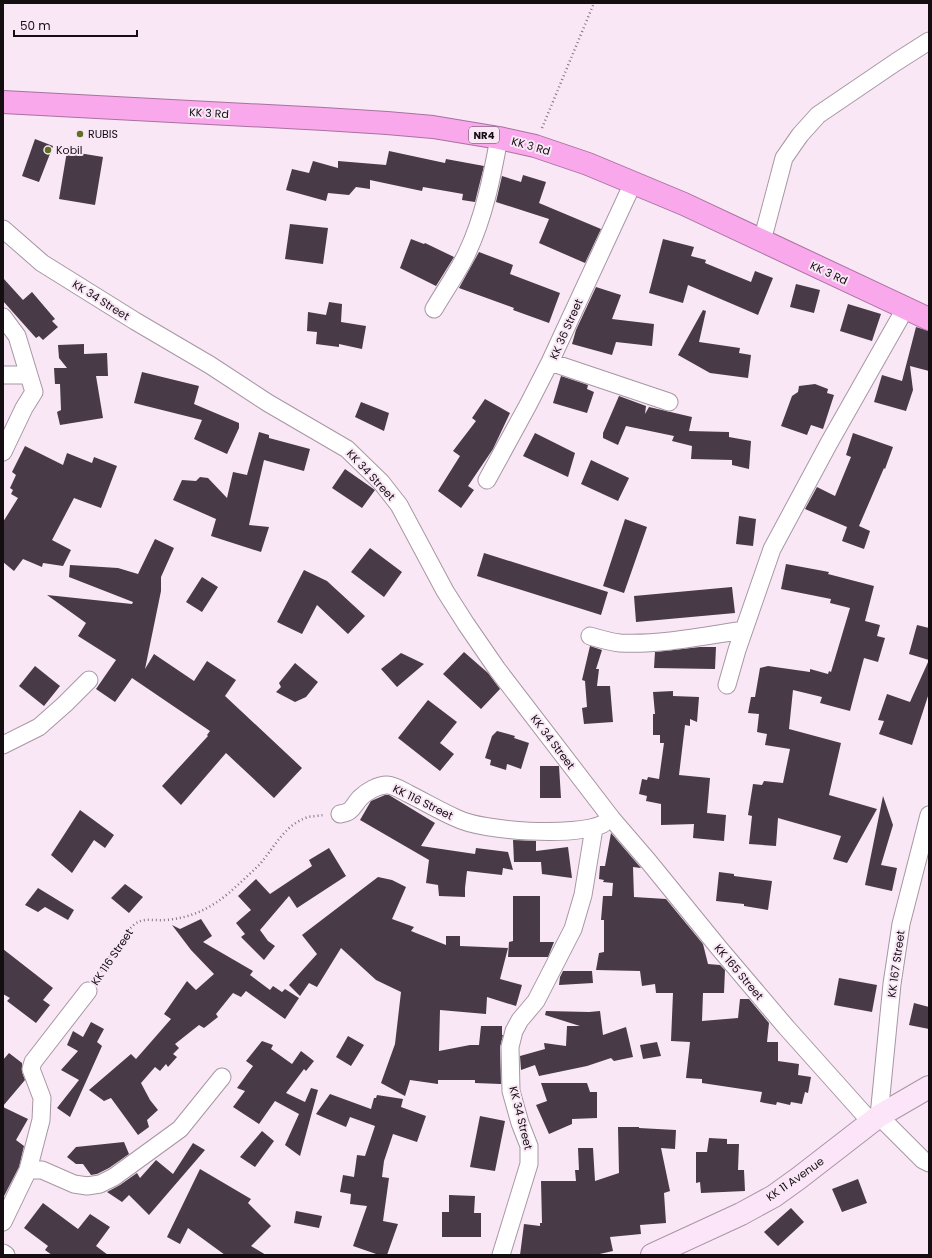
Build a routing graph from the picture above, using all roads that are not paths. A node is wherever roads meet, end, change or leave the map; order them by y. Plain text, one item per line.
1 (929, 42) edge
2 (3, 102) edge
3 (499, 138) junction
4 (633, 183) junction
5 (3, 229) edge
6 (762, 242) junction
7 (434, 308) dead end
8 (905, 309) junction
9 (3, 317) edge
10 (929, 319) edge
11 (550, 362) junction
12 (3, 375) edge
13 (29, 375) junction
14 (669, 402) dead end
15 (7, 433) edge
16 (3, 452) edge
17 (487, 480) dead end
18 (744, 630) junction
19 (590, 636) dead end
20 (89, 680) dead end
21 (726, 685) dead end
22 (3, 745) edge
23 (340, 814) road end
24 (929, 815) edge
25 (612, 819) junction
26 (594, 828) junction
27 (88, 991) road end
28 (222, 1077) dead end
29 (929, 1087) edge
30 (875, 1119) junction
31 (929, 1163) edge
32 (28, 1170) junction
33 (3, 1222) edge
34 (3, 1252) edge
35 (6, 1255) edge
36 (501, 1255) edge
37 (652, 1255) edge

1 - 6 street
2 - 3 highway, KK 3 Rd / NR4
3 - 4 highway, KK 3 Rd / NR4
3 - 7 street
4 - 6 highway, KK 3 Rd / NR4
4 - 11 street, KK 36 Street
5 - 25 street, KK 34 Street
6 - 8 highway, KK 3 Rd / NR4
8 - 10 highway, KK 3 Rd / NR4
8 - 18 street
9 - 13 street
11 - 14 street, KK 36 Street
11 - 17 street
12 - 13 street
13 - 15 street
15 - 16 street
18 - 19 street
18 - 21 street
20 - 22 street
23 - 26 street, KK 116 Street
24 - 30 street, KK 167 Street
25 - 26 street, KK 116 Street
25 - 30 street, KK 165 Street
26 - 36 street, KK 34 Street
27 - 32 street, KK 116 Street
28 - 32 street
29 - 30 main road, KK 11 Avenue
30 - 31 street, KK 165 Street
30 - 37 main road, KK 11 Avenue
32 - 33 street, KK 116 Street
34 - 35 street

